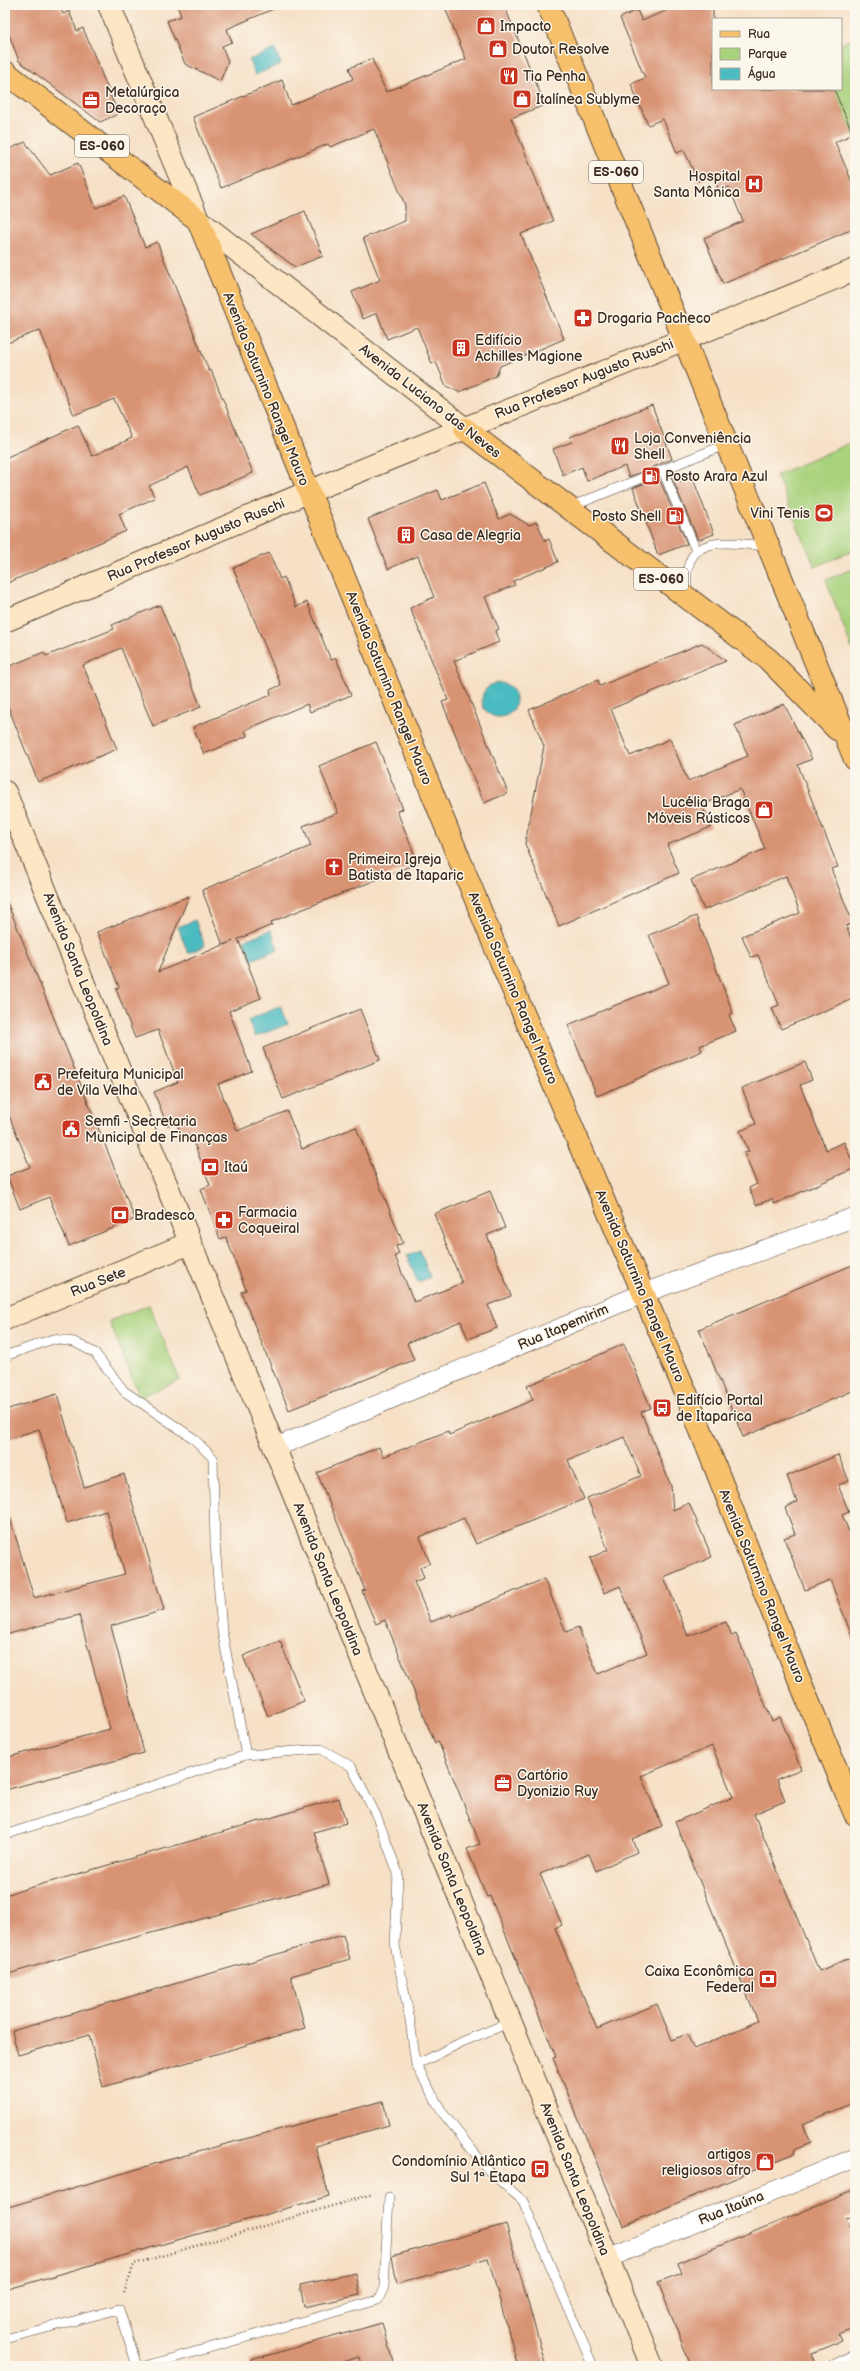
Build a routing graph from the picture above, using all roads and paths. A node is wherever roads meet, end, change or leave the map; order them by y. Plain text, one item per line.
1 (109, 5) edge
2 (548, 5) edge
3 (5, 72) edge
4 (198, 220) junction
5 (855, 270) edge
6 (684, 338) junction
7 (465, 429) junction
8 (727, 444) junction
9 (664, 470) junction
10 (308, 492) junction
11 (568, 508) junction
12 (769, 546) junction
13 (696, 551) junction
14 (687, 599) junction
15 (5, 621) edge
16 (847, 739) junction
17 (855, 759) edge
18 (5, 792) edge
19 (855, 1217) edge
20 (190, 1243) junction
21 (644, 1293) junction
22 (5, 1320) edge
23 (5, 1356) edge
24 (274, 1448) junction
25 (246, 1755) junction
26 (855, 1814) edge
27 (5, 1835) edge
28 (511, 2022) junction
29 (416, 2065) junction
30 (855, 2158) edge
31 (377, 2192) dead end
32 (389, 2198) dead end
33 (608, 2258) junction
34 (119, 2309) junction
35 (5, 2339) edge
36 (855, 2354) edge
37 (137, 2366) edge
38 (145, 2366) edge
39 (593, 2366) edge
40 (652, 2366) edge
41 (831, 2366) edge

1 - 4 street, Avenida Saturnino Rangel Mauro
2 - 6 main road, ES-060
3 - 4 main road, Avenida Luciano das Neves / ES-060
4 - 7 street, Avenida Luciano das Neves / ES-060
4 - 10 main road, Avenida Saturnino Rangel Mauro
5 - 6 street, Rua Professor Augusto Ruschi
6 - 7 street, Rua Professor Augusto Ruschi
6 - 8 main road, ES-060
7 - 10 street, Rua Professor Augusto Ruschi
7 - 11 main road, Avenida Luciano das Neves / ES-060
8 - 9 lane
8 - 12 main road, ES-060
9 - 11 lane
9 - 13 lane
10 - 15 street, Rua Professor Augusto Ruschi
10 - 21 main road, Avenida Saturnino Rangel Mauro
11 - 14 main road, Avenida Luciano das Neves / ES-060
12 - 13 lane
12 - 16 main road, ES-060
13 - 14 lane
14 - 16 main road, Avenida Luciano das Neves / ES-060
16 - 17 main road, ES-060
18 - 20 street, Avenida Santa Leopoldina
19 - 21 street, Rua Itapemirim
20 - 22 street, Rua Sete
20 - 24 street, Avenida Santa Leopoldina
21 - 24 street, Rua Itapemirim
21 - 26 main road, Avenida Saturnino Rangel Mauro
23 - 25 lane
24 - 28 street, Avenida Santa Leopoldina
25 - 27 lane
25 - 29 lane
28 - 29 lane
28 - 33 street, Avenida Santa Leopoldina
29 - 39 lane
30 - 33 street, Rua Itaúna
31 - 34 path
32 - 38 lane
33 - 40 street, Avenida Santa Leopoldina
34 - 35 lane
34 - 37 lane
36 - 41 lane

